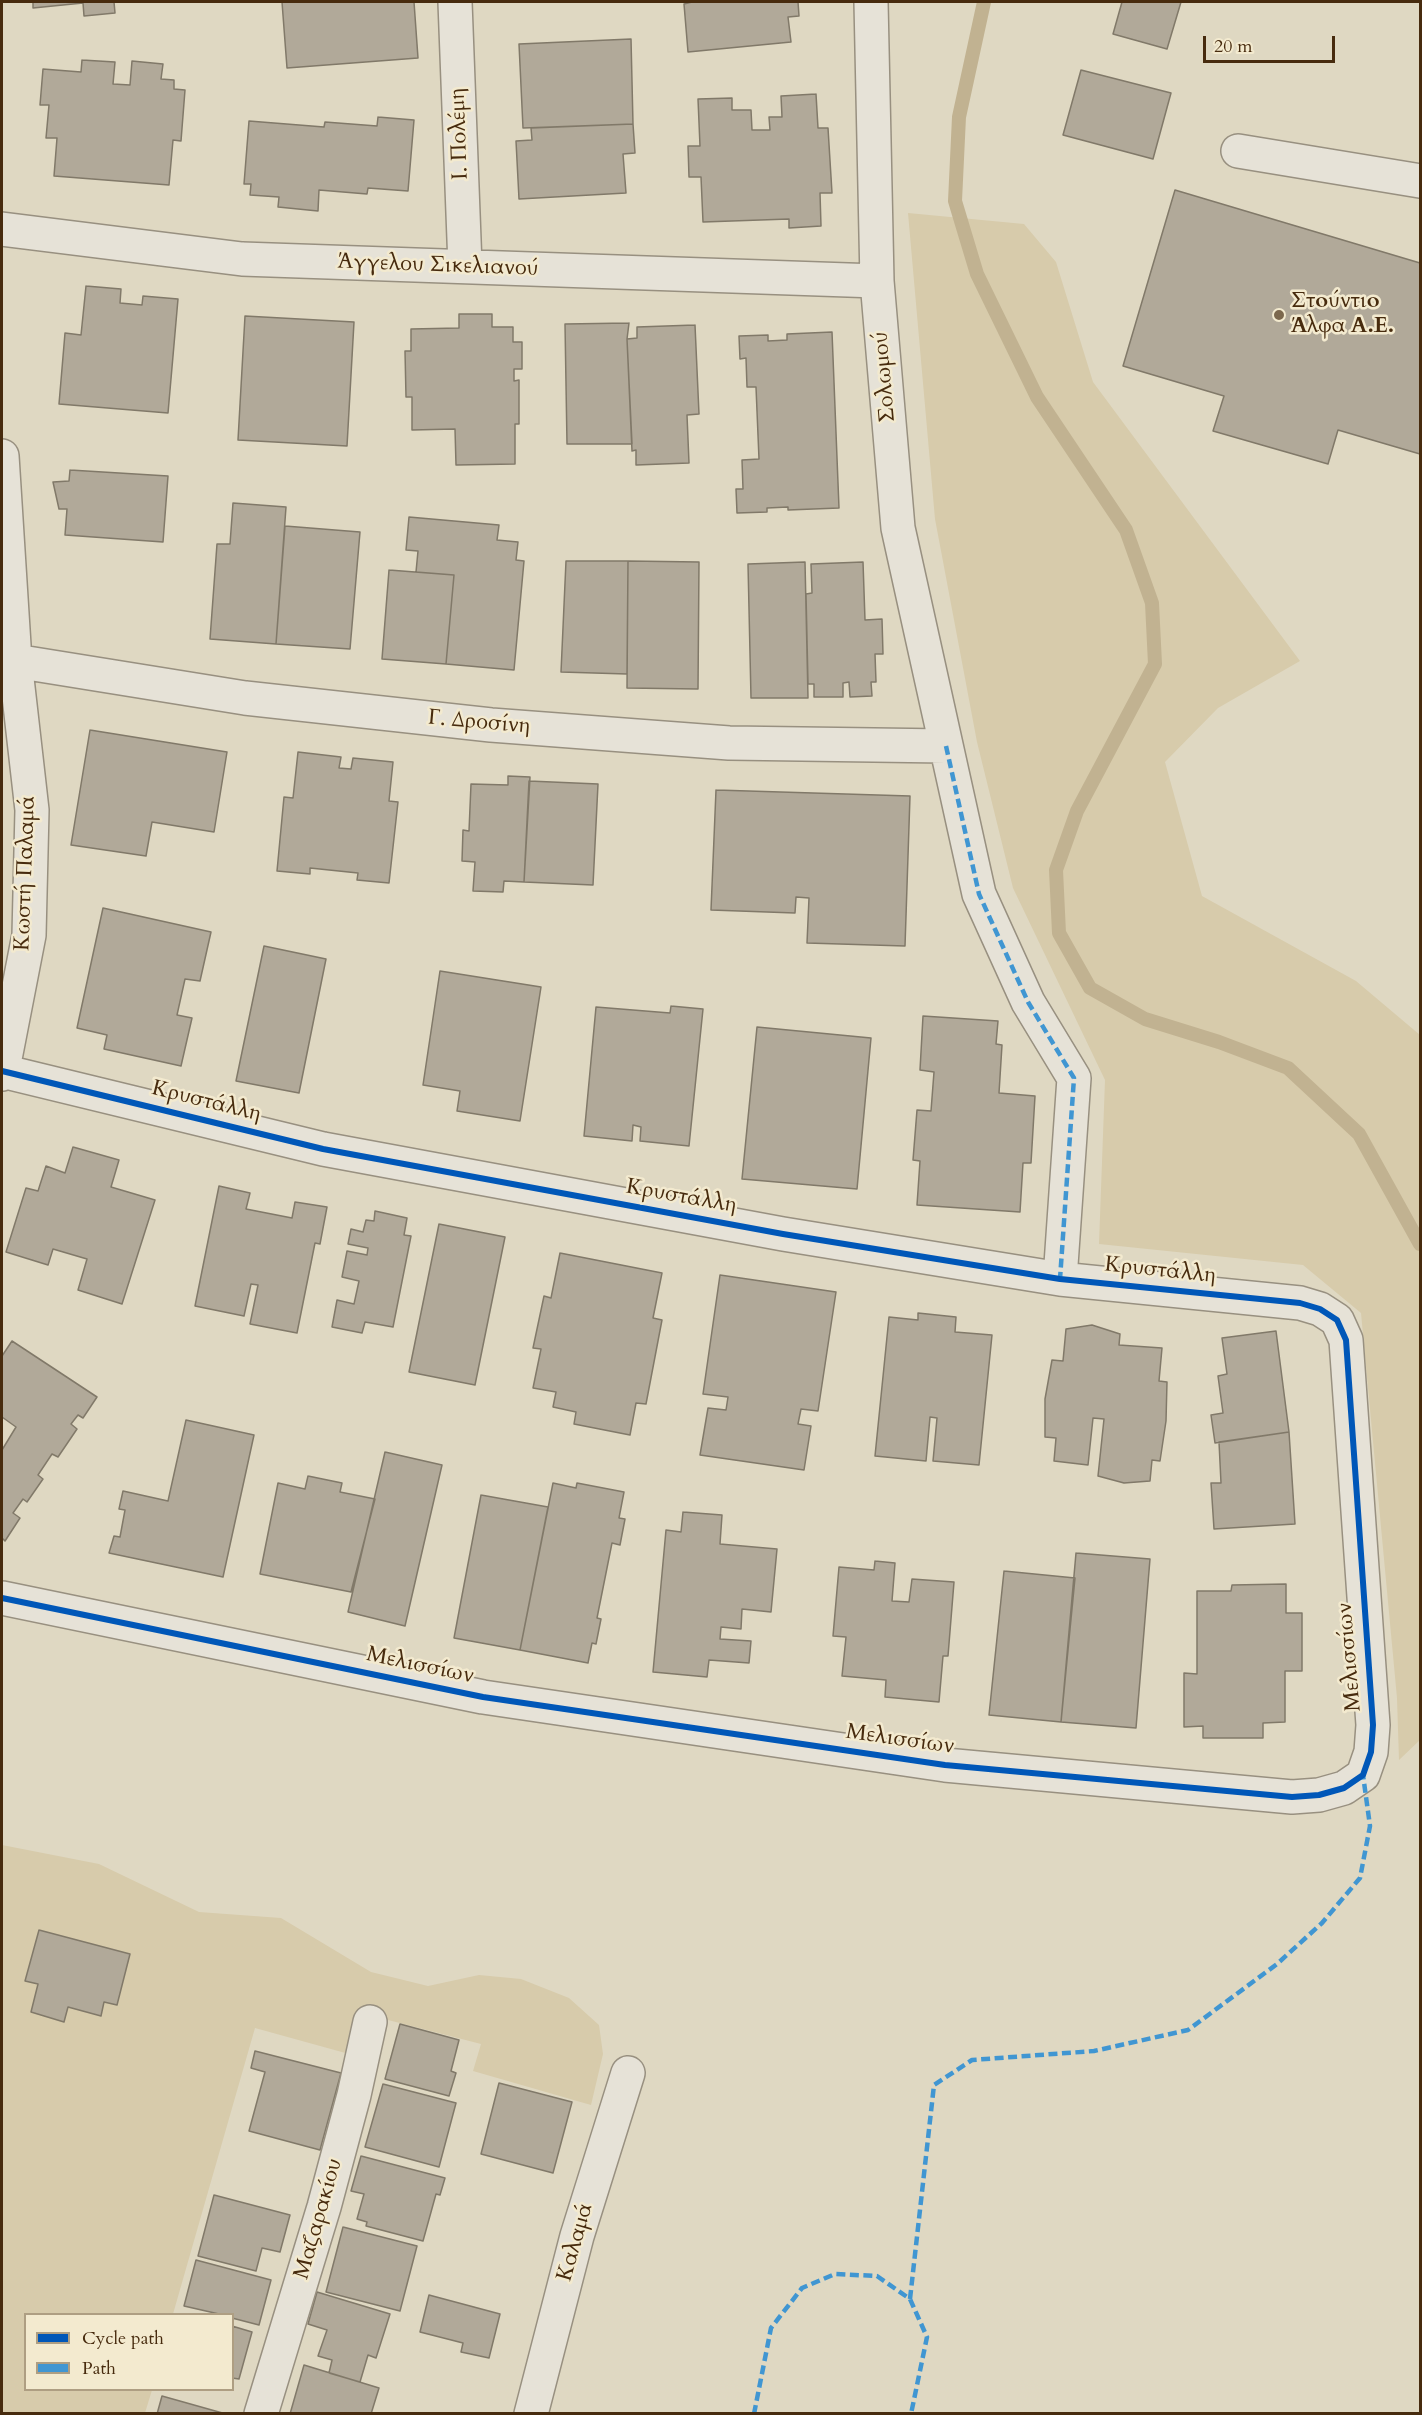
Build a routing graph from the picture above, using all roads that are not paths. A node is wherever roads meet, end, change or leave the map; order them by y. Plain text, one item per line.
1 (455, 2) edge
2 (871, 2) edge
3 (1239, 151) dead end
4 (1420, 181) edge
5 (2, 229) edge
6 (465, 266) junction
7 (877, 281) junction
8 (2, 456) edge
9 (15, 661) junction
10 (946, 746) junction
11 (2, 1072) edge
12 (1060, 1279) junction
13 (1346, 1340) joint
14 (2, 1598) edge
15 (370, 2022) dead end
16 (628, 2073) dead end
17 (261, 2414) edge
18 (531, 2414) edge

1 - 6 street, Ι. Πολέμη
2 - 7 street, Σολωμού
3 - 4 street
5 - 6 street, Άγγελου Σικελιανού
6 - 7 street, Άγγελου Σικελιανού
7 - 10 street, Σολωμού
8 - 9 street, Κωστή Παλαμά
9 - 10 street, Γ. Δροσίνη
9 - 11 street, Κωστή Παλαμά
10 - 12 street, Σολωμού
11 - 12 street, Κρυστάλλη
12 - 13 street, Κρυστάλλη
13 - 14 street, Μελισσίων
15 - 17 street, Μαζαρακίου
16 - 18 street, Καλαμά

